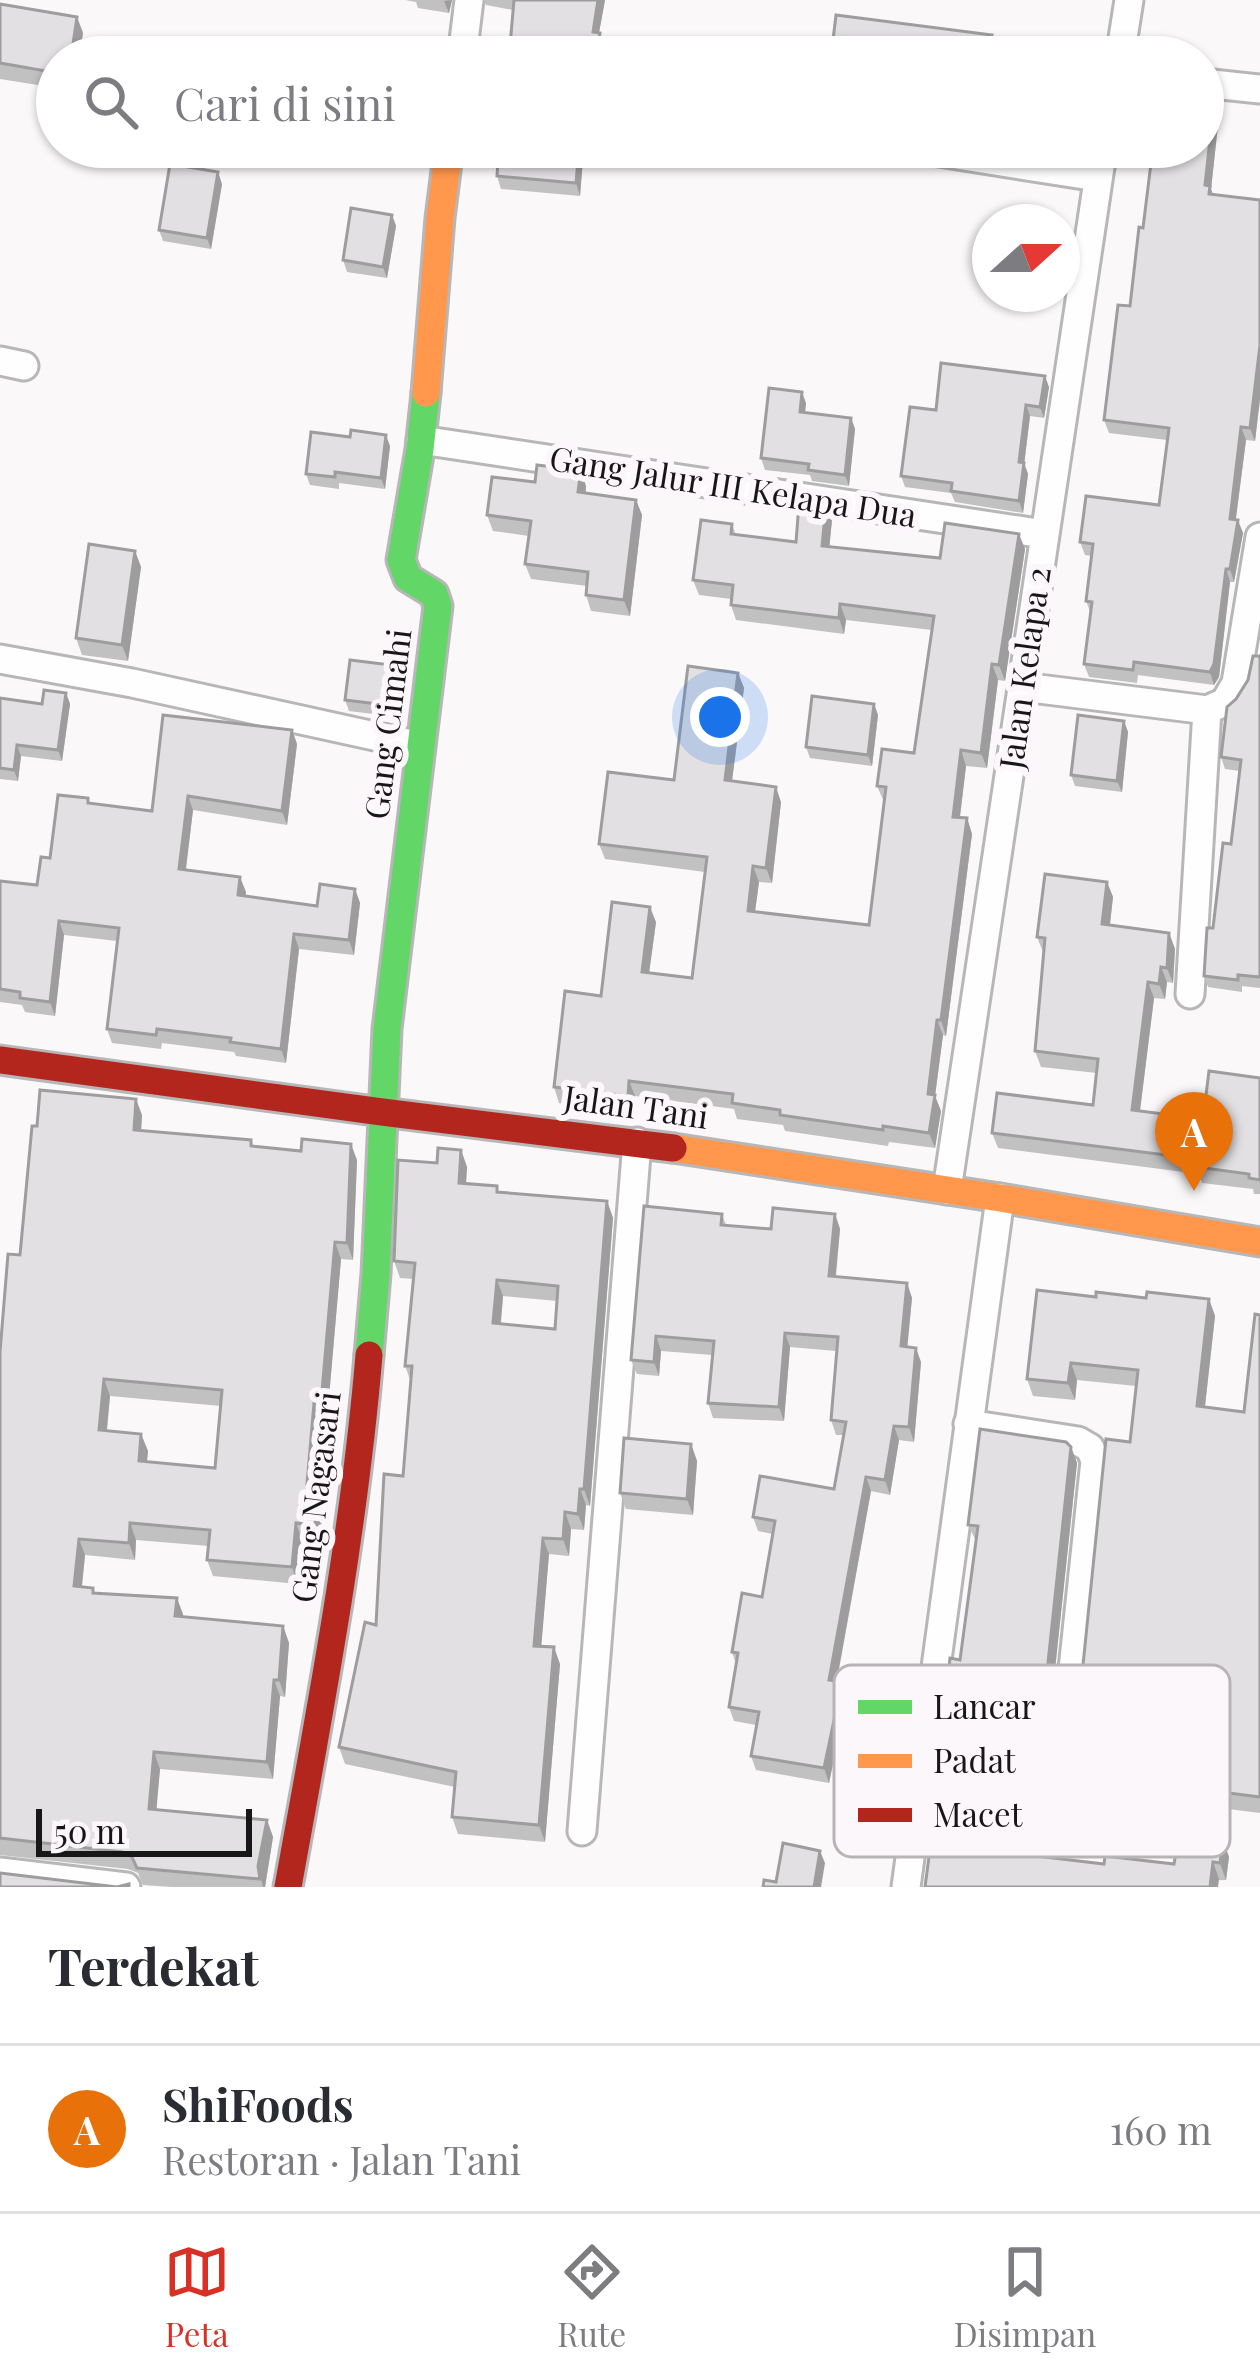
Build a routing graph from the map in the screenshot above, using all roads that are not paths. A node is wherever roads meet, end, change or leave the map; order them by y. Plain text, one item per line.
1 (470, 0) edge
2 (1129, 0) edge
3 (465, 36) edge
4 (1123, 36) edge
5 (1224, 85) edge
6 (1260, 89) edge
7 (445, 168) edge
8 (1040, 168) edge
9 (1099, 168) edge
10 (1097, 177) junction
11 (421, 440) junction
12 (1044, 534) junction
13 (1260, 537) edge
14 (0, 659) edge
15 (1023, 687) junction
16 (1207, 710) junction
17 (420, 746) junction
18 (1190, 994) dead end
19 (0, 1060) edge
20 (382, 1112) junction
21 (637, 1142) junction
22 (947, 1190) junction
23 (1000, 1198) junction
24 (1260, 1242) edge
25 (968, 1424) junction
26 (934, 1665) edge
27 (1073, 1665) edge
28 (582, 1831) dead end
29 (908, 1857) edge
30 (0, 1871) edge
31 (126, 1887) edge
32 (288, 1887) edge
33 (905, 1887) edge

1 - 3 street
2 - 4 street
5 - 6 street
7 - 11 main road, Gang Cimahi
8 - 10 street
9 - 10 street, Jalan Kelapa 2
10 - 12 street, Jalan Kelapa 2
11 - 12 street, Gang Jalur III Kelapa Dua
11 - 17 main road, Gang Cimahi
12 - 15 street, Jalan Kelapa 2
13 - 16 street
14 - 17 street
15 - 16 street
15 - 22 street, Jalan Kelapa 2
16 - 18 street
17 - 20 main road, Gang Cimahi
19 - 20 main road, Jalan Tani
20 - 21 main road, Jalan Tani
20 - 32 main road, Gang Nagasari
21 - 22 main road, Jalan Tani
21 - 28 street
22 - 23 main road, Jalan Tani
23 - 24 main road, Jalan Tani
23 - 25 street
25 - 26 street
25 - 27 street
29 - 33 street
30 - 31 street

